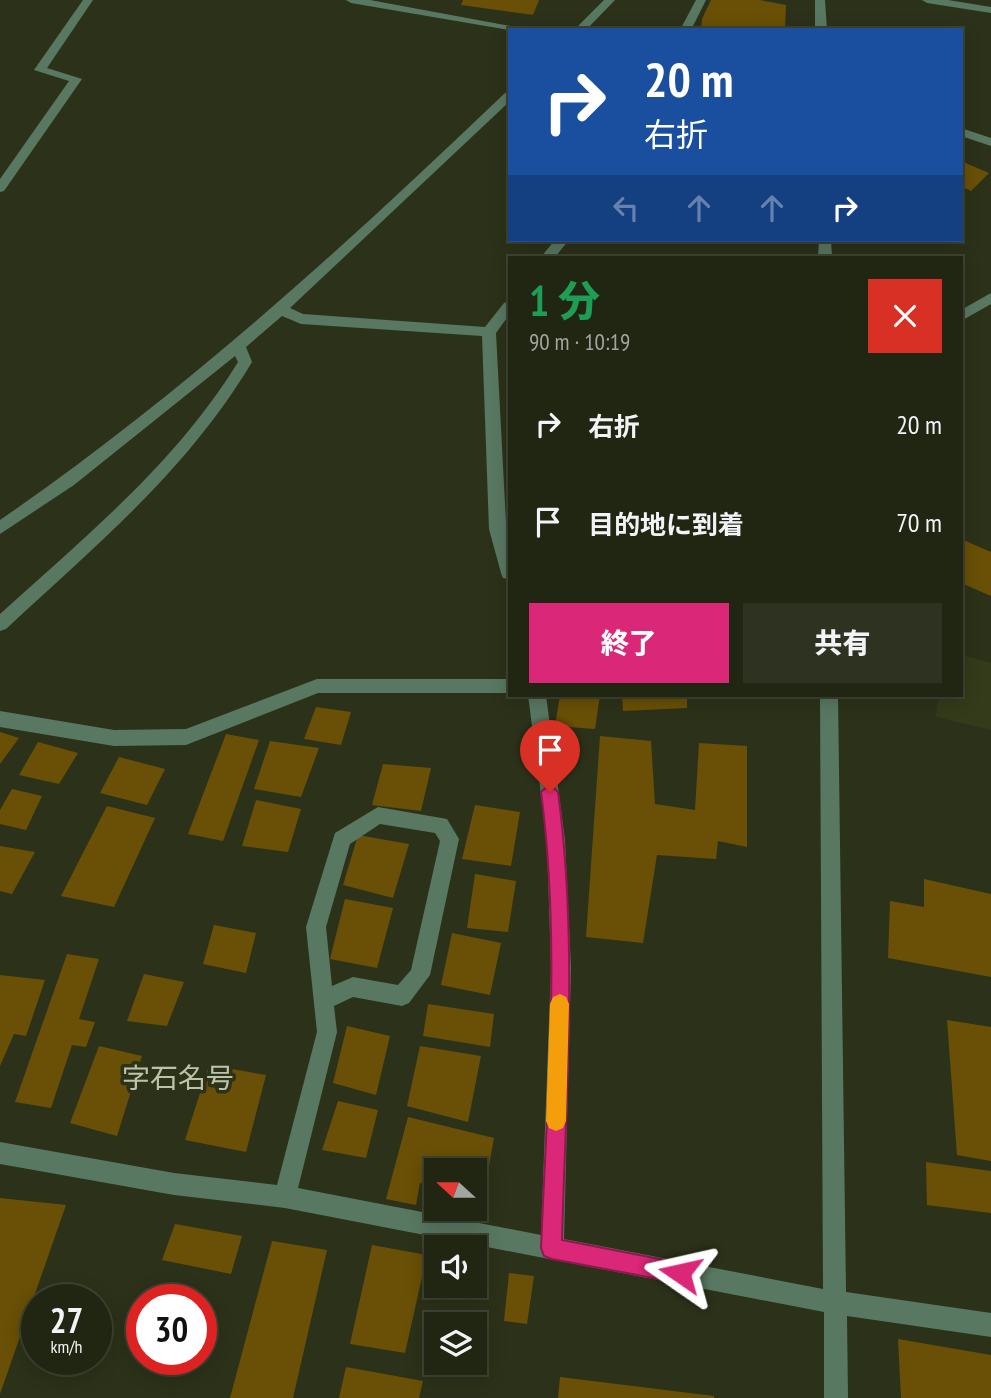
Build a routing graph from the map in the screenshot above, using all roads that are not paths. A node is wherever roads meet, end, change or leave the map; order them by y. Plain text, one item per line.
1 (88, 0) edge
2 (351, 0) edge
3 (610, 0) edge
4 (701, 0) edge
5 (820, 0) edge
6 (926, 0) edge
7 (991, 10) edge
8 (515, 28) edge
9 (581, 28) edge
10 (686, 28) edge
11 (821, 28) edge
12 (508, 97) edge
13 (963, 133) edge
14 (991, 142) edge
15 (0, 188) edge
16 (560, 242) edge
17 (549, 256) edge
18 (991, 298) edge
19 (508, 307) edge
20 (282, 310) junction
21 (963, 315) edge
22 (489, 332) junction
23 (238, 346) junction
24 (0, 527) edge
25 (508, 569) edge
26 (0, 624) edge
27 (508, 686) edge
28 (537, 697) edge
29 (829, 697) edge
30 (0, 719) edge
31 (326, 999) junction
32 (0, 1153) edge
33 (285, 1197) junction
34 (552, 1248) junction
35 (833, 1303) junction
36 (991, 1325) edge
37 (836, 1398) edge

1 - 15 street
2 - 8 street
3 - 9 street
4 - 10 street
5 - 11 street
6 - 7 street
12 - 20 street
13 - 14 street
16 - 17 street
18 - 21 street
19 - 22 street
20 - 22 street
20 - 23 street
22 - 25 street
23 - 24 street
23 - 26 street
27 - 30 street
28 - 34 street
29 - 35 street
31 - 31 street
31 - 33 street
32 - 33 street
33 - 34 street
34 - 35 street
35 - 36 street
35 - 37 street

